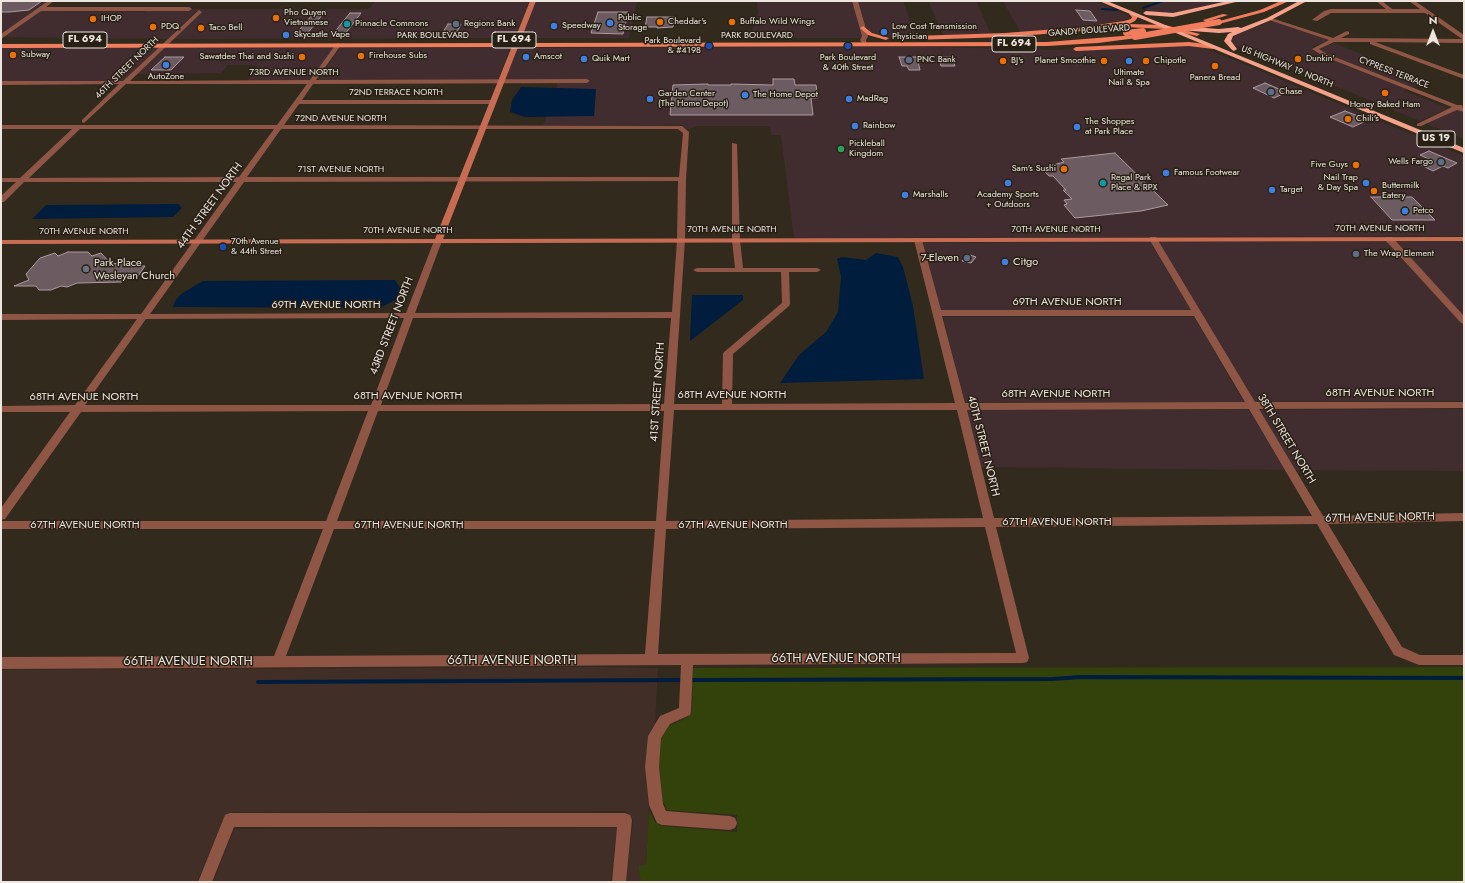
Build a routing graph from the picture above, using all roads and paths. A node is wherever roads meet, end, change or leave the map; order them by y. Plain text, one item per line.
1 (51, 1) edge
2 (533, 1) edge
3 (855, 1) edge
4 (1102, 1) edge
5 (1116, 1) edge
6 (1238, 1) edge
7 (1286, 1) edge
8 (1304, 1) edge
9 (1379, 1) edge
10 (1412, 1) edge
11 (1251, 7) dead end
12 (40, 9) junction
13 (189, 9) dead end
14 (1391, 11) junction
15 (1425, 11) junction
16 (199, 12) dead end
17 (1190, 12) junction
18 (1146, 13) junction
19 (1132, 14) junction
20 (1269, 18) junction
21 (1315, 20) dead end
22 (1111, 26) junction
23 (863, 28) junction
24 (1247, 28) junction
25 (1178, 29) junction
26 (1347, 33) dead end
27 (1, 38) edge
28 (886, 38) junction
29 (894, 38) dead end
30 (910, 38) dead end
31 (9, 39) dead end
32 (48, 39) dead end
33 (64, 39) junction
34 (169, 40) junction
35 (328, 40) junction
36 (372, 40) junction
37 (1335, 40) junction
38 (1464, 40) edge
39 (1365, 41) junction
40 (1444, 41) junction
41 (515, 42) junction
42 (864, 42) junction
43 (688, 43) junction
44 (1, 45) edge
45 (338, 45) junction
46 (892, 45) junction
47 (1159, 45) junction
48 (163, 46) junction
49 (293, 46) junction
50 (1213, 47) junction
51 (1464, 48) edge
52 (1234, 49) junction
53 (1464, 77) edge
54 (587, 81) dead end
55 (313, 82) junction
56 (501, 82) junction
57 (1, 83) edge
58 (125, 83) junction
59 (299, 102) junction
60 (493, 102) junction
61 (1462, 107) edge
62 (1385, 118) junction
63 (84, 121) dead end
64 (1419, 125) junction
65 (483, 127) junction
66 (680, 127) joint
67 (1407, 127) junction
68 (1, 128) edge
69 (77, 128) junction
70 (280, 128) junction
71 (1450, 138) junction
72 (734, 144) dead end
73 (1464, 144) edge
74 (1464, 151) edge
75 (463, 178) junction
76 (682, 179) junction
77 (1, 180) edge
78 (22, 180) junction
79 (242, 180) junction
80 (1, 200) edge
81 (1389, 239) junction
82 (1464, 239) edge
83 (681, 240) junction
84 (736, 240) junction
85 (918, 240) junction
86 (1153, 240) junction
87 (198, 241) junction
88 (438, 241) junction
89 (1, 242) edge
90 (697, 270) dead end
91 (739, 270) junction
92 (785, 270) junction
93 (817, 270) dead end
94 (937, 313) junction
95 (1197, 313) junction
96 (675, 315) junction
97 (142, 316) junction
98 (409, 316) junction
99 (1, 317) edge
100 (1464, 321) edge
101 (1464, 405) edge
102 (961, 406) junction
103 (1252, 406) junction
104 (669, 407) junction
105 (727, 407) junction
106 (374, 408) junction
107 (1, 409) edge
108 (77, 409) junction
109 (1, 516) edge
110 (1464, 516) edge
111 (1320, 520) junction
112 (990, 522) junction
113 (330, 524) junction
114 (1, 525) edge
115 (660, 525) junction
116 (1024, 658) joint
117 (651, 660) junction
118 (1464, 660) edge
119 (278, 662) junction
120 (1, 663) edge
121 (687, 666) junction
122 (730, 823) dead end
123 (205, 882) edge
124 (619, 882) edge

1 - 12 street
2 - 41 street, 43RD STREET NORTH
3 - 23 street
4 - 19 highway
5 - 18 highway, US HIGHWAY 19 NORTH / US 19
6 - 17 highway
7 - 46 main road, GANDY BOULEVARD / FL 694, bridge
8 - 20 highway
9 - 14 street
10 - 15 street
11 - 42 main road, GANDY BOULEVARD / FL 694, bridge
12 - 13 street
12 - 27 street
14 - 15 street
14 - 21 street
15 - 38 street
16 - 34 street, 46TH STREET NORTH
17 - 18 highway
17 - 25 highway
18 - 25 highway, US HIGHWAY 19 NORTH / US 19
19 - 22 main road
19 - 25 highway
20 - 24 highway
20 - 37 street
22 - 25 main road
22 - 30 main road
23 - 28 main road
23 - 42 street
24 - 25 highway
24 - 52 highway
25 - 47 main road
25 - 50 highway, US HIGHWAY 19 NORTH / US 19
25 - 52 highway, US HIGHWAY 19 NORTH / US 19
26 - 37 street
27 - 31 main road
28 - 29 main road
28 - 42 main road
32 - 33 main road, PARK BOULEVARD / FL 694
33 - 34 main road, PARK BOULEVARD / FL 694
33 - 44 main road
34 - 35 main road, PARK BOULEVARD / FL 694
34 - 48 street, 46TH STREET NORTH
35 - 36 main road, PARK BOULEVARD / FL 694
35 - 49 main road
36 - 41 main road, PARK BOULEVARD / FL 694
36 - 45 main road
37 - 39 street
37 - 61 street, CYPRESS TERRACE
38 - 40 street
39 - 40 street
39 - 53 street
40 - 51 street
41 - 43 main road, PARK BOULEVARD / FL 694
41 - 43 main road, PARK BOULEVARD / FL 694
41 - 45 main road, PARK BOULEVARD / FL 694
41 - 56 street, 43RD STREET NORTH
42 - 43 main road, PARK BOULEVARD / FL 694
42 - 43 main road, PARK BOULEVARD / FL 694
42 - 46 main road, GANDY BOULEVARD / FL 694
44 - 48 main road, PARK BOULEVARD / FL 694
45 - 49 main road, PARK BOULEVARD / FL 694
45 - 55 street, 44TH STREET NORTH
46 - 47 main road
47 - 50 main road
48 - 49 main road, PARK BOULEVARD / FL 694
48 - 58 street, 46TH STREET NORTH
50 - 62 highway, US HIGHWAY 19 NORTH / US 19
52 - 64 highway, US HIGHWAY 19 NORTH / US 19
54 - 56 street, 73RD AVENUE NORTH
55 - 56 street, 73RD AVENUE NORTH
55 - 58 street, 73RD AVENUE NORTH
55 - 59 street, 44TH STREET NORTH
56 - 60 street, 43RD STREET NORTH
57 - 58 street, 73RD AVENUE NORTH
58 - 63 street, 46TH STREET NORTH
59 - 60 street, 72ND TERRACE NORTH
59 - 70 street, 44TH STREET NORTH
60 - 65 street, 43RD STREET NORTH
61 - 64 street
62 - 64 highway
62 - 67 highway, US HIGHWAY 19 NORTH / US 19
64 - 71 highway, US HIGHWAY 19 NORTH / US 19
65 - 66 street, 72ND AVENUE NORTH
65 - 70 street, 72ND AVENUE NORTH
65 - 75 street, 43RD STREET NORTH
66 - 76 street, 41ST STREET NORTH
67 - 71 highway
67 - 74 highway, US HIGHWAY 19 NORTH / US 19
68 - 69 street, 72ND AVENUE NORTH
69 - 70 street, 72ND AVENUE NORTH
69 - 78 street
70 - 79 street, 44TH STREET NORTH
71 - 73 highway, US HIGHWAY 19 NORTH / US 19
72 - 84 street
75 - 76 street, 71ST AVENUE NORTH
75 - 79 street, 71ST AVENUE NORTH
75 - 88 street, 43RD STREET NORTH
76 - 83 street, 41ST STREET NORTH
77 - 78 street, 71ST AVENUE NORTH
78 - 79 street, 71ST AVENUE NORTH
78 - 80 street
79 - 87 street, 44TH STREET NORTH
81 - 82 street, 70TH AVENUE NORTH
81 - 86 street, 70TH AVENUE NORTH
81 - 100 street
83 - 84 street, 70TH AVENUE NORTH
83 - 88 street, 70TH AVENUE NORTH
83 - 96 street, 41ST STREET NORTH
84 - 85 street, 70TH AVENUE NORTH
84 - 91 street
85 - 86 street, 70TH AVENUE NORTH
85 - 94 street, 40TH STREET NORTH
86 - 95 street, 38TH STREET NORTH
87 - 88 street, 70TH AVENUE NORTH
87 - 89 street, 70TH AVENUE NORTH
87 - 97 street, 44TH STREET NORTH
88 - 98 street, 43RD STREET NORTH
90 - 91 street
91 - 92 street
92 - 93 street
92 - 105 street
94 - 95 street, 69TH AVENUE NORTH
94 - 102 street, 40TH STREET NORTH
95 - 103 street, 38TH STREET NORTH
96 - 98 street, 69TH AVENUE NORTH
96 - 104 street, 41ST STREET NORTH
97 - 98 street, 69TH AVENUE NORTH
97 - 99 street, 69TH AVENUE NORTH
97 - 108 street, 44TH STREET NORTH
98 - 106 street, 43RD STREET NORTH
101 - 103 street, 68TH AVENUE NORTH
102 - 103 street, 68TH AVENUE NORTH
102 - 105 street, 68TH AVENUE NORTH
102 - 112 street, 40TH STREET NORTH
103 - 111 street, 38TH STREET NORTH
104 - 105 street, 68TH AVENUE NORTH
104 - 106 street, 68TH AVENUE NORTH
104 - 115 street, 41ST STREET NORTH
106 - 108 street, 68TH AVENUE NORTH
106 - 113 street, 43RD STREET NORTH
107 - 108 street, 68TH AVENUE NORTH
108 - 109 street, 44TH STREET NORTH
110 - 111 street, 67TH AVENUE NORTH
111 - 112 street, 67TH AVENUE NORTH
111 - 118 street, 38TH STREET NORTH
112 - 115 street, 67TH AVENUE NORTH
112 - 116 street, 40TH STREET NORTH
113 - 114 street, 67TH AVENUE NORTH
113 - 115 street, 67TH AVENUE NORTH
113 - 119 street, 43RD STREET NORTH
115 - 117 street, 41ST STREET NORTH
116 - 121 street, 66TH AVENUE NORTH
117 - 119 street, 66TH AVENUE NORTH
117 - 121 street, 66TH AVENUE NORTH
119 - 120 street, 66TH AVENUE NORTH
121 - 122 street
123 - 124 street

